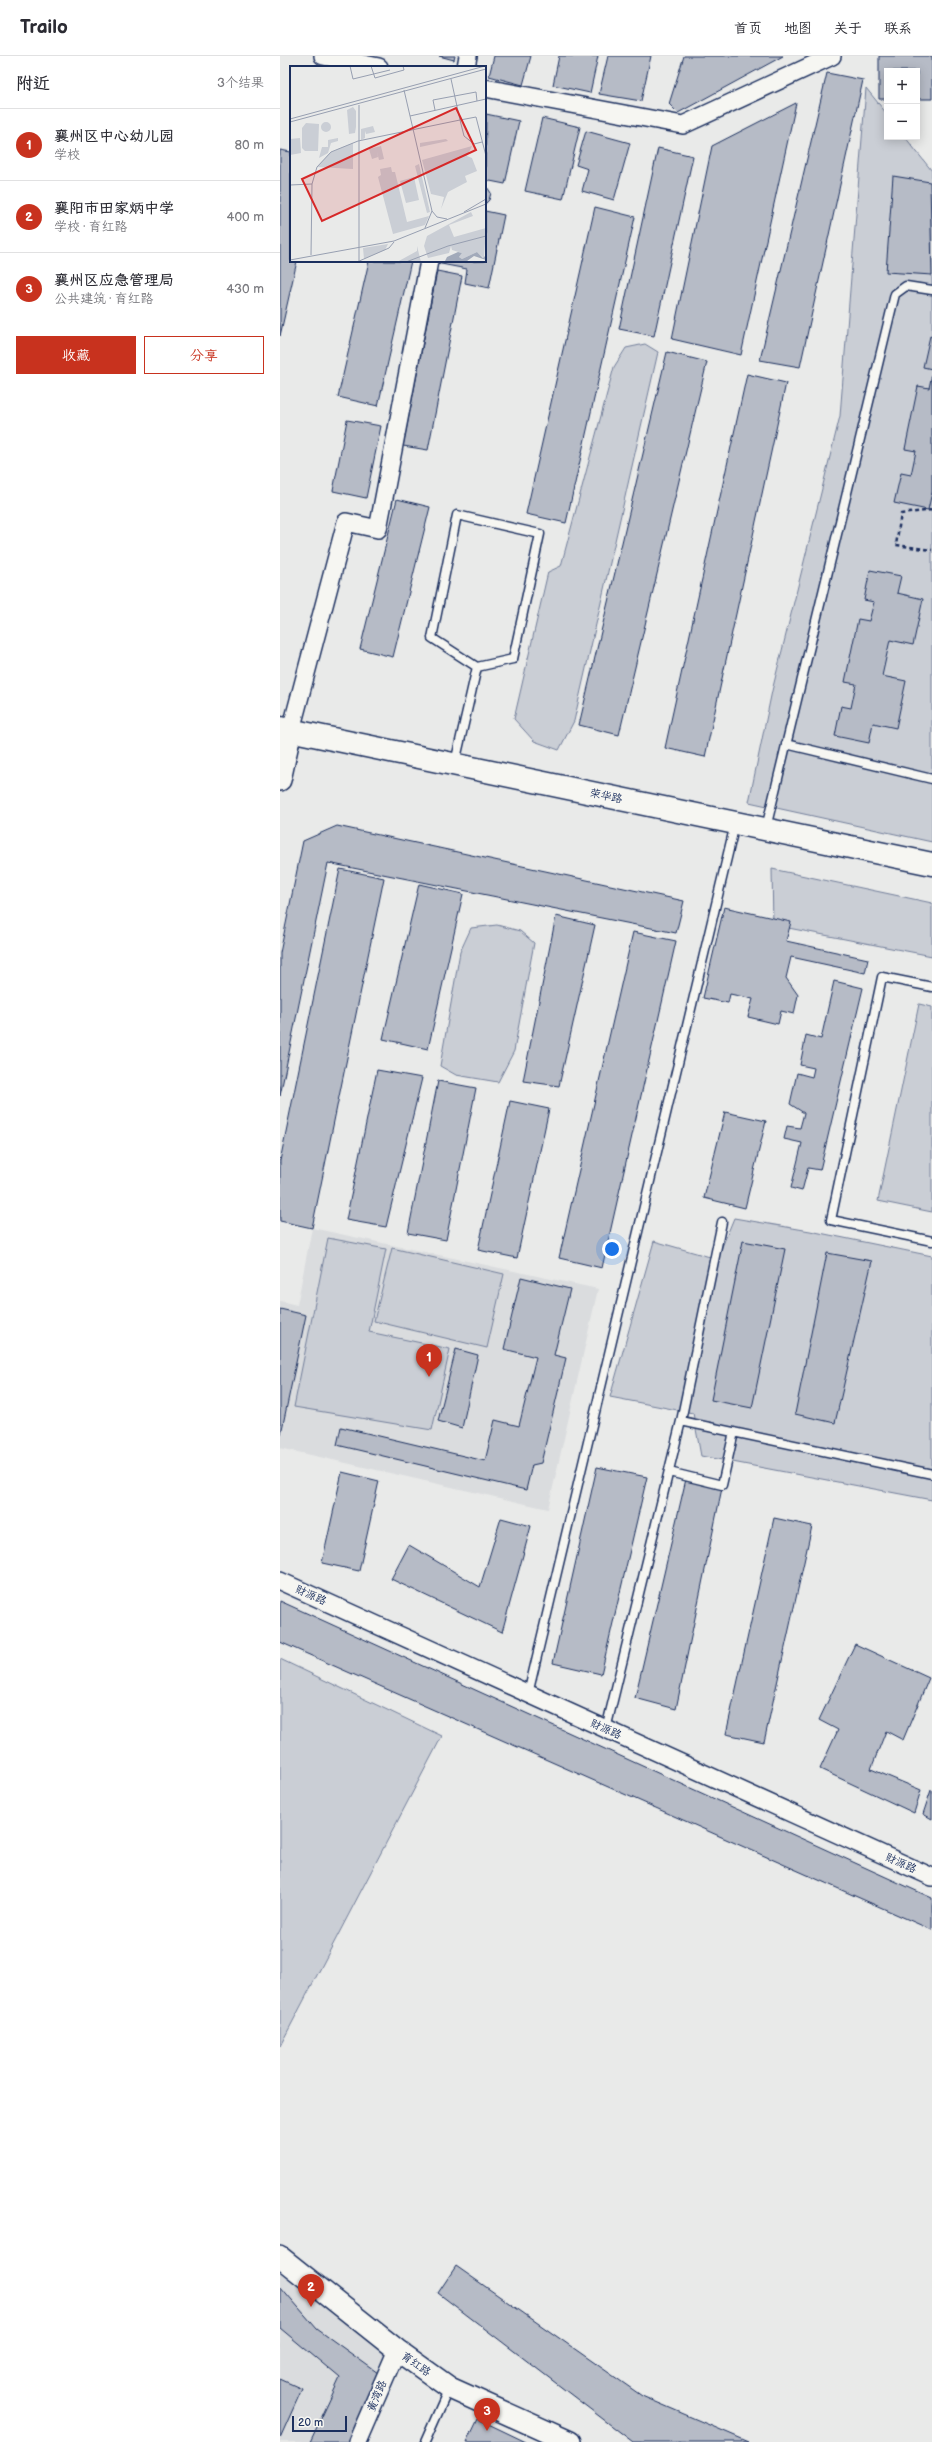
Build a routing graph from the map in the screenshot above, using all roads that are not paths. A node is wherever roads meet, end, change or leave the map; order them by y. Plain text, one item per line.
1 (323, 56) edge
2 (468, 56) edge
3 (832, 56) edge
4 (374, 66) edge
5 (466, 66) edge
6 (486, 88) edge
7 (429, 262) edge
8 (932, 290) edge
9 (477, 667) junction
10 (285, 729) edge
11 (786, 744) junction
12 (454, 764) junction
13 (932, 779) edge
14 (280, 780) edge
15 (736, 823) junction
16 (765, 829) junction
17 (932, 864) edge
18 (932, 987) edge
19 (722, 1222) dead end
20 (932, 1241) edge
21 (681, 1420) junction
22 (734, 1432) junction
23 (669, 1472) junction
24 (932, 1474) edge
25 (280, 1581) edge
26 (528, 1694) junction
27 (606, 1730) junction
28 (932, 1877) edge
29 (280, 2257) edge
30 (397, 2350) junction
31 (450, 2388) junction
32 (357, 2442) edge
33 (425, 2442) edge
34 (570, 2442) edge

1 - 4 street
2 - 5 street
3 - 6 street
7 - 10 street
8 - 11 lane
9 - 9 lane
9 - 12 lane
10 - 12 main road, 荣华路
10 - 14 street
11 - 13 lane
11 - 16 lane
12 - 15 main road, 荣华路
15 - 16 main road, 荣华路
15 - 26 lane
16 - 17 main road, 荣华路
18 - 20 lane
19 - 21 lane
21 - 22 lane
21 - 23 lane
22 - 23 lane
22 - 24 lane
23 - 27 lane
25 - 26 street, 财源路
26 - 27 street, 财源路
27 - 28 street, 财源路
29 - 30 street, 育红路
30 - 31 street, 育红路
30 - 32 street, 黄湾路
31 - 33 lane
31 - 34 street, 育红路

